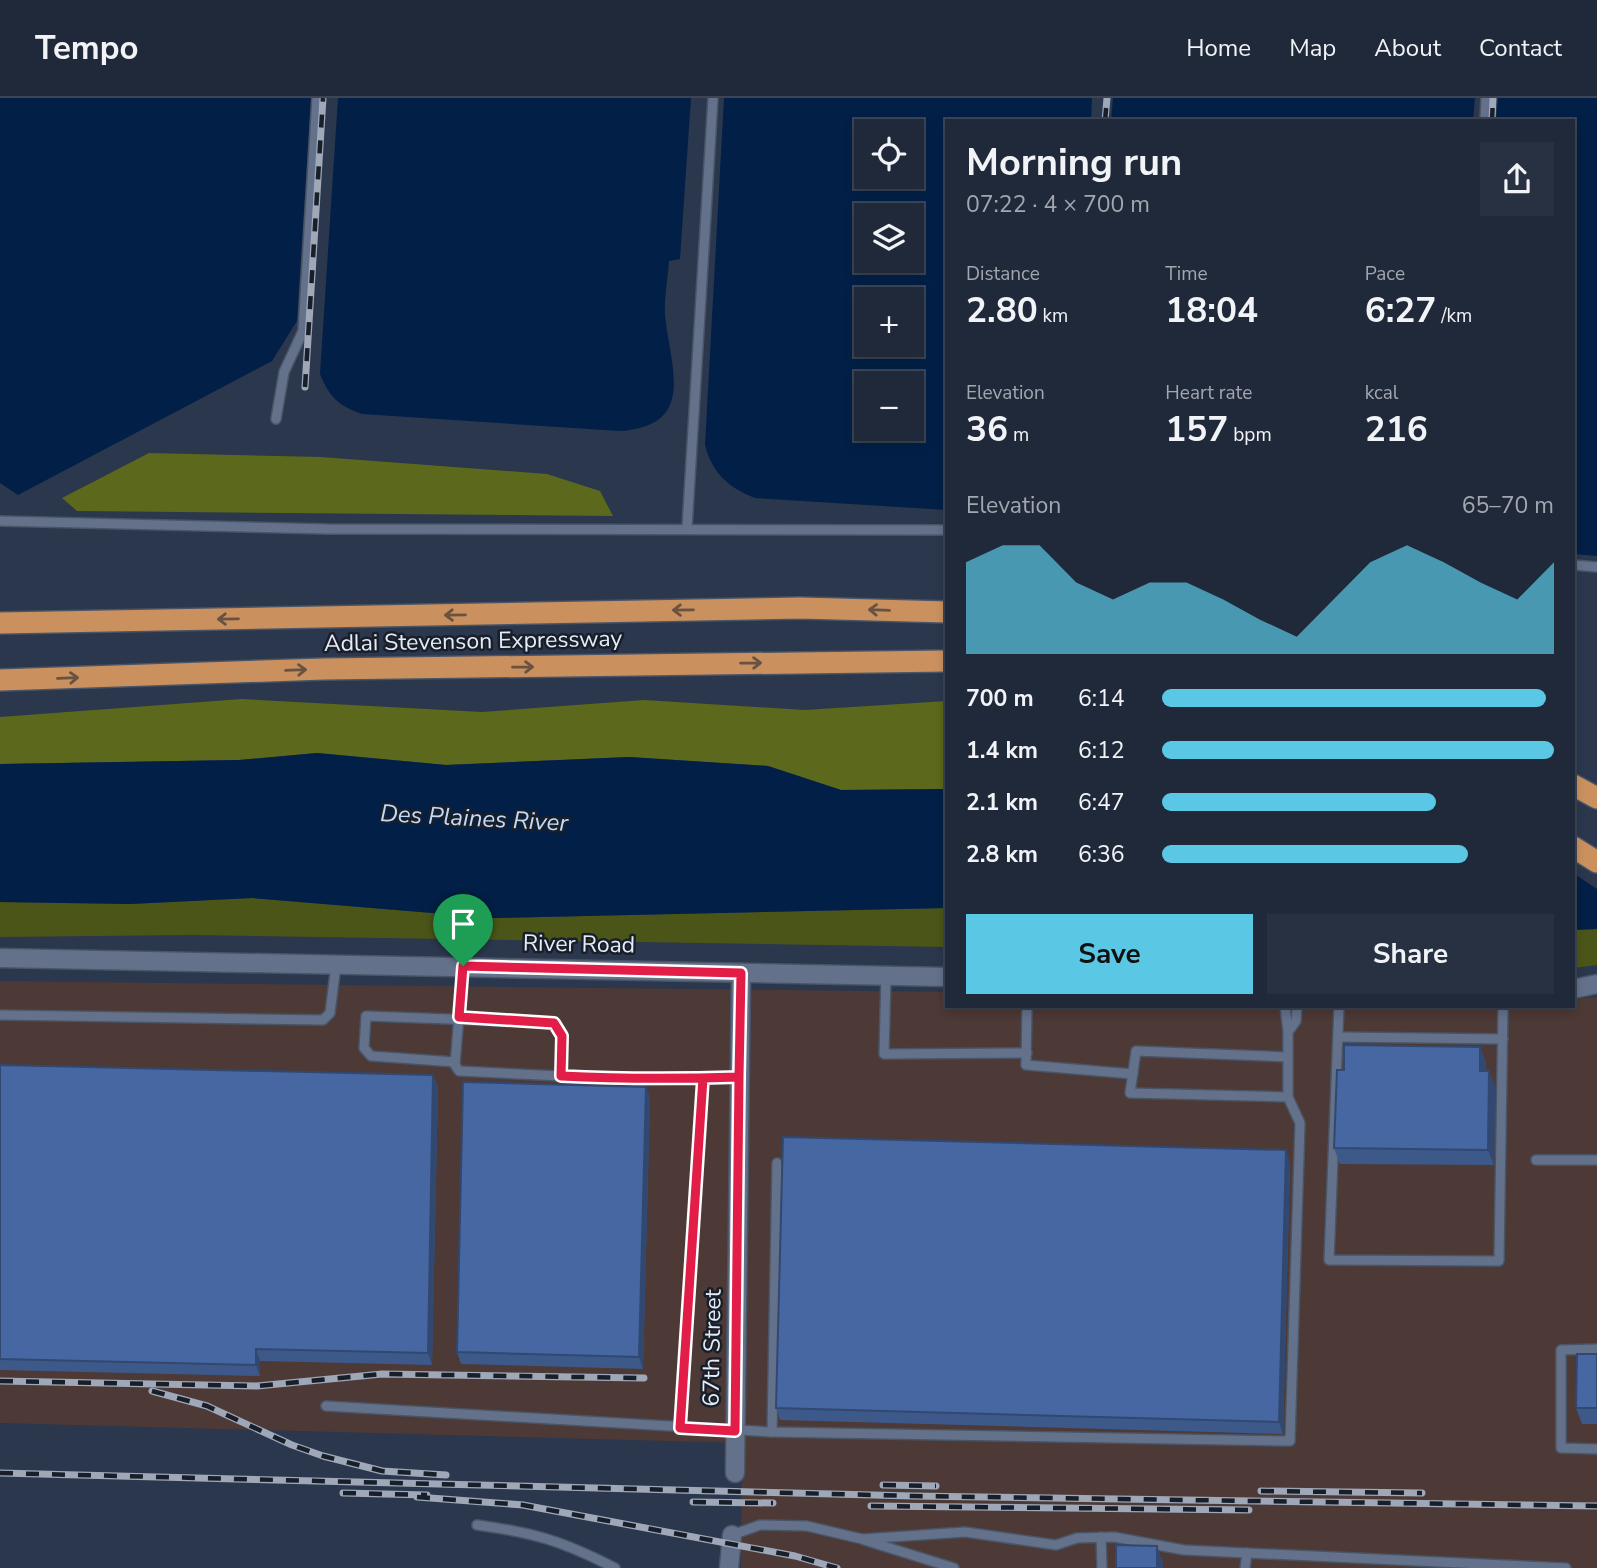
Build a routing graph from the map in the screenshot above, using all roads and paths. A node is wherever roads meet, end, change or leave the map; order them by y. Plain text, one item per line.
1 (317, 98) edge
2 (713, 98) edge
3 (1486, 98) edge
4 (1485, 119) edge
5 (276, 419) dead end
6 (0, 521) edge
7 (687, 528) junction
8 (945, 530) edge
9 (1575, 565) edge
10 (1597, 567) edge
11 (945, 612) edge
12 (0, 623) edge
13 (945, 661) edge
14 (0, 680) edge
15 (1575, 786) edge
16 (1597, 798) edge
17 (1575, 848) edge
18 (1597, 862) edge
19 (0, 958) edge
20 (336, 963) junction
21 (463, 966) junction
22 (741, 973) junction
23 (886, 976) junction
24 (945, 977) edge
25 (1597, 984) edge
26 (1575, 989) edge
27 (1027, 1008) edge
28 (1285, 1008) edge
29 (1297, 1008) edge
30 (1339, 1008) edge
31 (1503, 1008) edge
32 (0, 1015) edge
33 (459, 1017) junction
34 (1288, 1031) junction
35 (1338, 1037) junction
36 (1503, 1040) junction
37 (1027, 1053) junction
38 (1288, 1057) junction
39 (455, 1062) junction
40 (1133, 1074) junction
41 (561, 1076) junction
42 (739, 1077) junction
43 (703, 1078) junction
44 (1288, 1097) junction
45 (1536, 1160) dead end
46 (1597, 1160) edge
47 (777, 1163) dead end
48 (1597, 1349) edge
49 (326, 1406) dead end
50 (680, 1428) junction
51 (735, 1431) junction
52 (772, 1432) junction
53 (1597, 1449) edge
54 (735, 1473) dead end
55 (477, 1525) dead end
56 (732, 1535) joint
57 (1101, 1537) junction
58 (862, 1539) junction
59 (1247, 1553) junction
60 (615, 1568) edge
61 (729, 1568) edge
62 (954, 1568) edge
63 (1102, 1568) edge
64 (1245, 1568) edge
65 (1566, 1568) edge

1 - 5 lane
2 - 7 lane
3 - 4 lane
6 - 7 lane
7 - 8 lane
9 - 10 lane
11 -> 12 highway, Adlai Stevenson Expressway
14 -> 13 highway, Adlai Stevenson Expressway
15 - 16 highway
17 - 18 highway
19 - 20 street, River Road
20 - 21 street, River Road
20 - 32 lane
21 - 22 street, River Road
21 - 33 lane
22 - 23 street, River Road
22 - 42 street, 67th Street
23 - 24 street, River Road
23 - 37 lane
25 - 26 street
27 - 37 lane
28 - 34 lane
29 - 34 lane
30 - 35 lane
31 - 36 lane
33 - 39 lane
33 - 39 lane
33 - 41 lane
34 - 38 lane
35 - 36 lane
35 - 36 lane
37 - 40 lane
38 - 40 lane
38 - 44 lane
39 - 41 lane
40 - 44 lane
41 - 43 lane
42 - 43 lane
42 - 51 street, 67th Street
43 - 50 lane
44 - 52 lane
45 - 46 lane
47 - 52 lane
48 - 53 lane
49 - 50 lane
50 - 51 lane
51 - 52 lane
51 - 54 street, 67th Street
55 - 60 lane
56 - 58 lane
56 - 61 street
57 - 58 lane
57 - 59 lane
57 - 63 lane
58 - 62 lane
59 - 64 lane
59 - 65 lane

